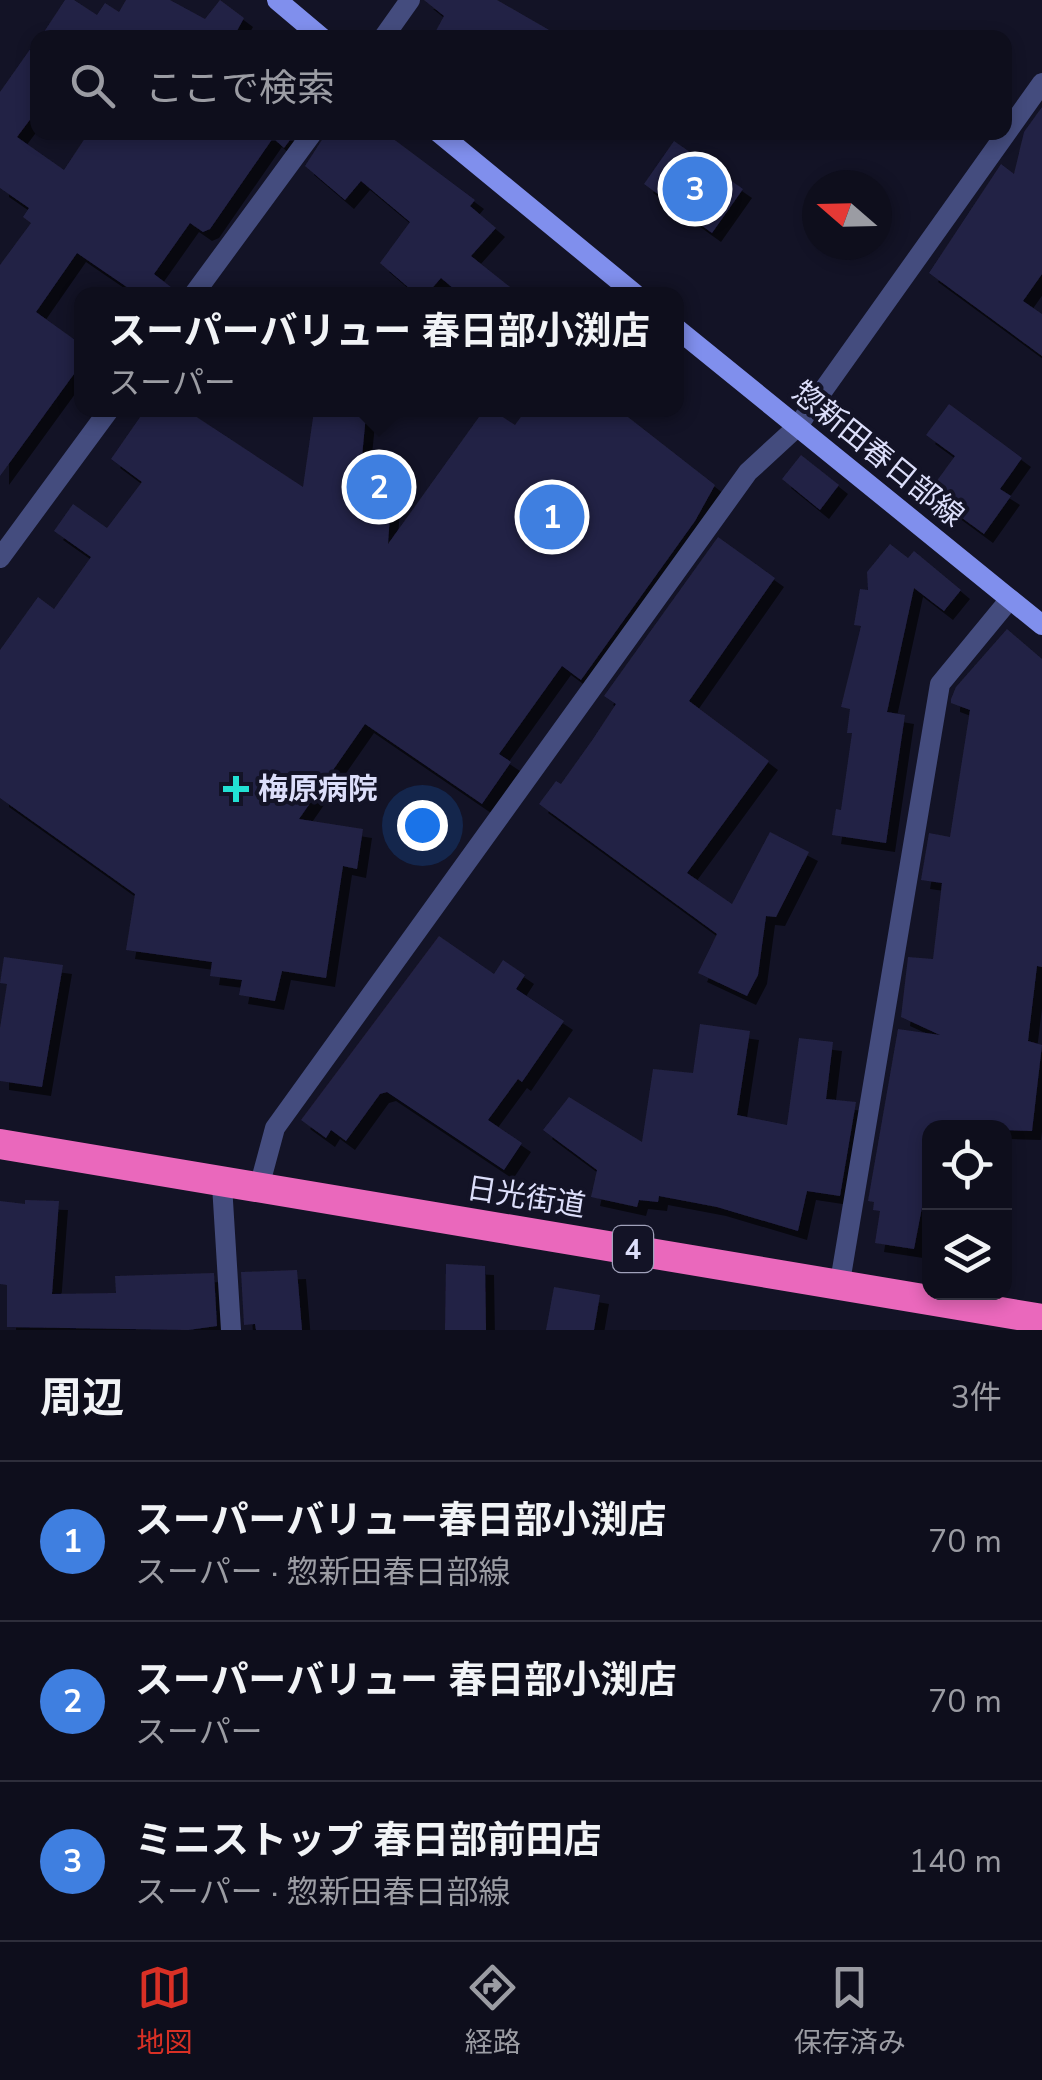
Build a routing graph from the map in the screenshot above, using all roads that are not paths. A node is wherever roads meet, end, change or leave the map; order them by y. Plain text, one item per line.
1 (277, 0) edge
2 (410, 0) edge
3 (313, 30) edge
4 (389, 30) edge
5 (1042, 84) edge
6 (1012, 126) edge
7 (308, 140) edge
8 (448, 140) edge
9 (1002, 140) edge
10 (199, 287) edge
11 (626, 287) edge
12 (684, 335) edge
13 (104, 417) edge
14 (797, 427) junction
15 (0, 558) edge
16 (1010, 599) junction
17 (1042, 625) edge
18 (0, 1144) edge
19 (222, 1184) junction
20 (258, 1191) junction
21 (840, 1282) junction
22 (1042, 1318) edge
23 (231, 1330) edge

1 - 3 main road
2 - 4 street
5 - 6 street
7 - 10 street
8 - 11 main road
9 - 14 street
12 - 14 main road, 惣新田春日部線
13 - 15 street
14 - 16 main road, 惣新田春日部線
14 - 20 street
16 - 17 main road, 惣新田春日部線
16 - 21 street
18 - 19 highway, 日光街道 / 4
19 - 20 highway, 日光街道 / 4
19 - 23 street
20 - 21 highway, 日光街道 / 4
21 - 22 highway, 日光街道 / 4

